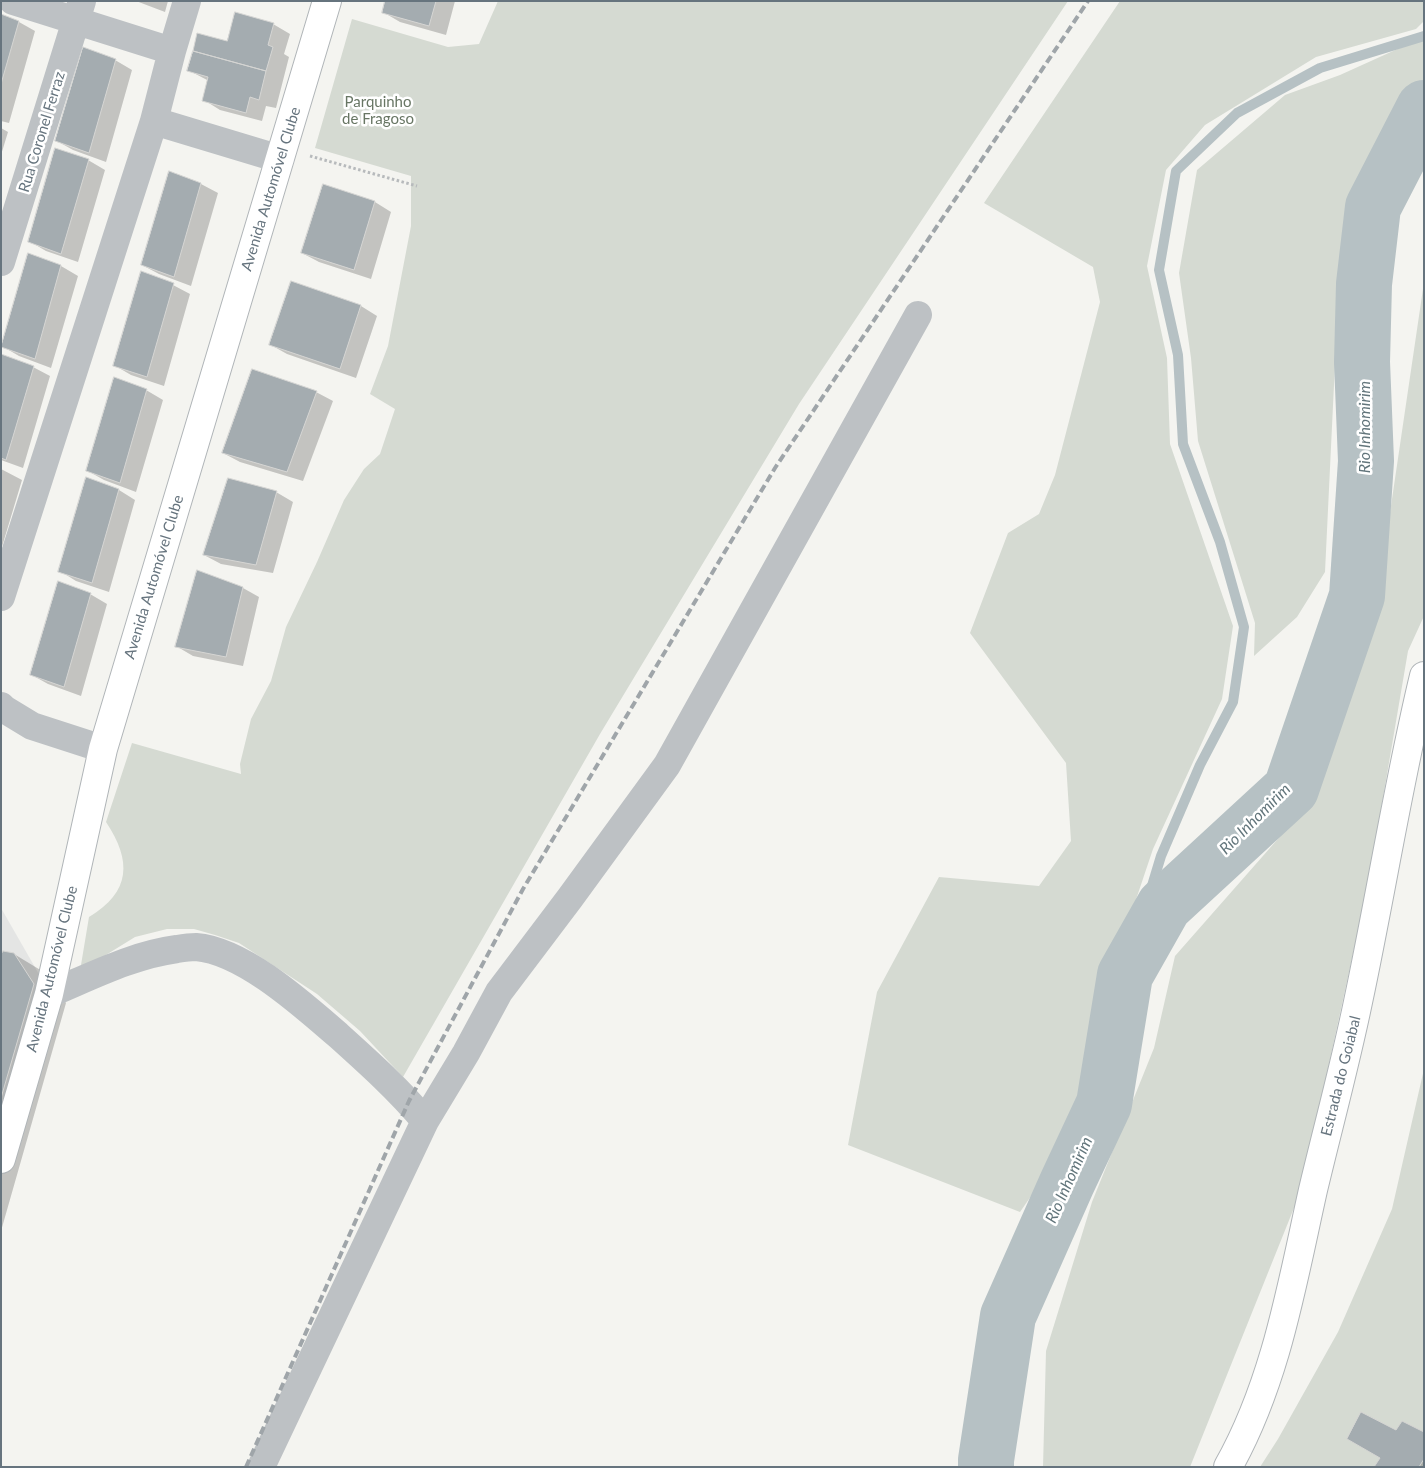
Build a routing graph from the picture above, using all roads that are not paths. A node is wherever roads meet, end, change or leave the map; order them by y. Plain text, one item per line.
1 (13, 1) edge
2 (187, 1) edge
3 (327, 1) edge
4 (79, 11) edge
5 (172, 51) junction
6 (154, 122) junction
7 (280, 159) junction
8 (1, 262) edge
9 (918, 315) dead end
10 (1, 597) edge
11 (1424, 676) edge
12 (1, 706) edge
13 (103, 749) junction
14 (49, 994) junction
15 (425, 1121) junction
16 (1, 1158) edge
17 (261, 1467) edge
18 (1228, 1467) edge

1 - 4 street
2 - 5 street
3 - 7 main road, Avenida Automóvel Clube
4 - 5 street
4 - 8 street, Rua Coronel Ferraz
5 - 6 street
6 - 7 street
6 - 10 street
7 - 13 main road, Avenida Automóvel Clube
9 - 15 street
11 - 18 main road, Estrada do Goiabal
12 - 13 street
13 - 14 main road, Avenida Automóvel Clube
14 - 15 street
14 - 16 main road, Avenida Automóvel Clube
15 - 17 street

